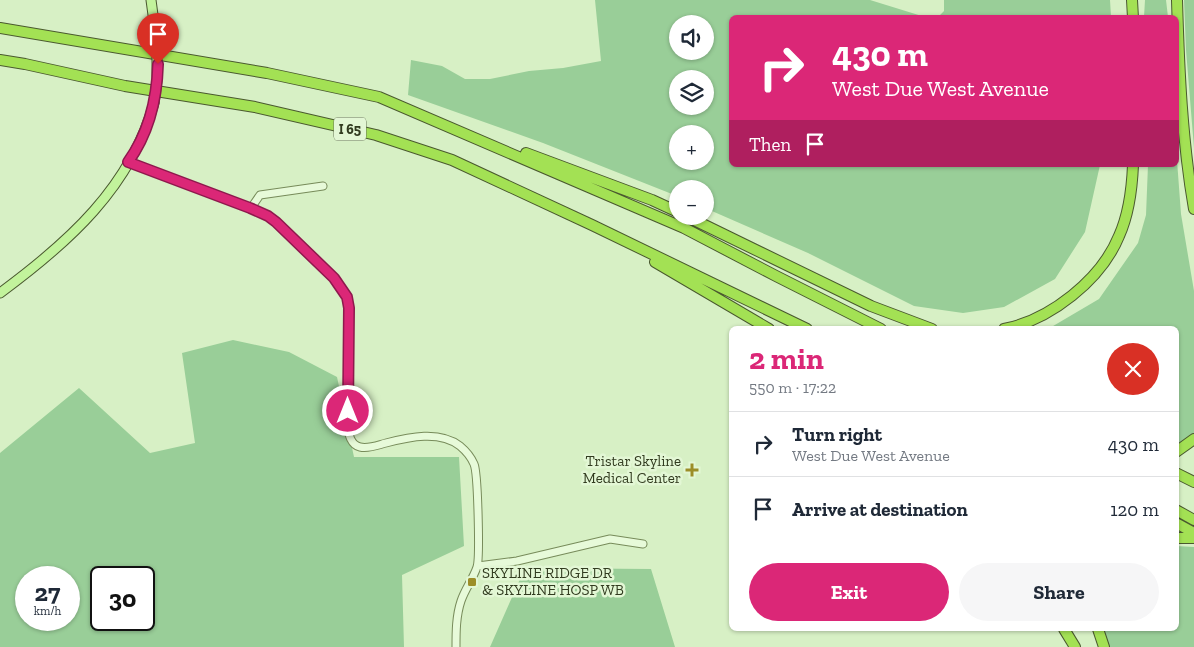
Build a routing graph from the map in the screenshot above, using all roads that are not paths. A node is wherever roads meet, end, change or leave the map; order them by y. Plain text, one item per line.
1 (151, 0) edge
2 (1132, 0) edge
3 (1138, 0) edge
4 (1173, 0) edge
5 (1177, 0) edge
6 (1133, 15) edge
7 (1137, 15) edge
8 (1173, 15) edge
9 (1177, 15) edge
10 (0, 28) edge
11 (0, 60) edge
12 (1179, 82) edge
13 (436, 120) junction
14 (128, 162) junction
15 (1133, 167) edge
16 (323, 186) dead end
17 (250, 208) junction
18 (669, 208) edge
19 (1194, 209) edge
20 (592, 225) junction
21 (704, 225) edge
22 (0, 293) edge
23 (764, 326) edge
24 (801, 326) edge
25 (875, 326) edge
26 (924, 326) edge
27 (1012, 326) edge
28 (1194, 439) edge
29 (1179, 450) edge
30 (1179, 474) edge
31 (1194, 481) edge
32 (1179, 512) edge
33 (1194, 520) edge
34 (1179, 524) edge
35 (1194, 532) edge
36 (1179, 538) edge
37 (1194, 538) edge
38 (643, 544) dead end
39 (478, 566) junction
40 (1064, 631) edge
41 (1064, 631) edge
42 (1099, 631) edge
43 (456, 647) edge
44 (1069, 647) edge
45 (1075, 647) edge
46 (1104, 647) edge

1 - 14 main road, bridge
2 - 6 highway
3 - 7 highway
4 - 8 highway
5 - 9 highway
10 - 13 highway
11 - 20 highway, I 65
12 - 19 highway
13 - 18 highway
13 - 25 highway
14 - 17 street
14 - 22 main road
15 - 27 highway
16 - 17 street
17 - 39 street
20 - 23 highway
20 - 24 highway, I 65
21 - 26 highway
28 - 29 highway
30 - 31 highway
32 - 33 highway
34 - 35 highway
36 - 37 highway
38 - 39 street
39 - 43 street
40 - 44 highway
41 - 45 highway
42 - 46 highway

